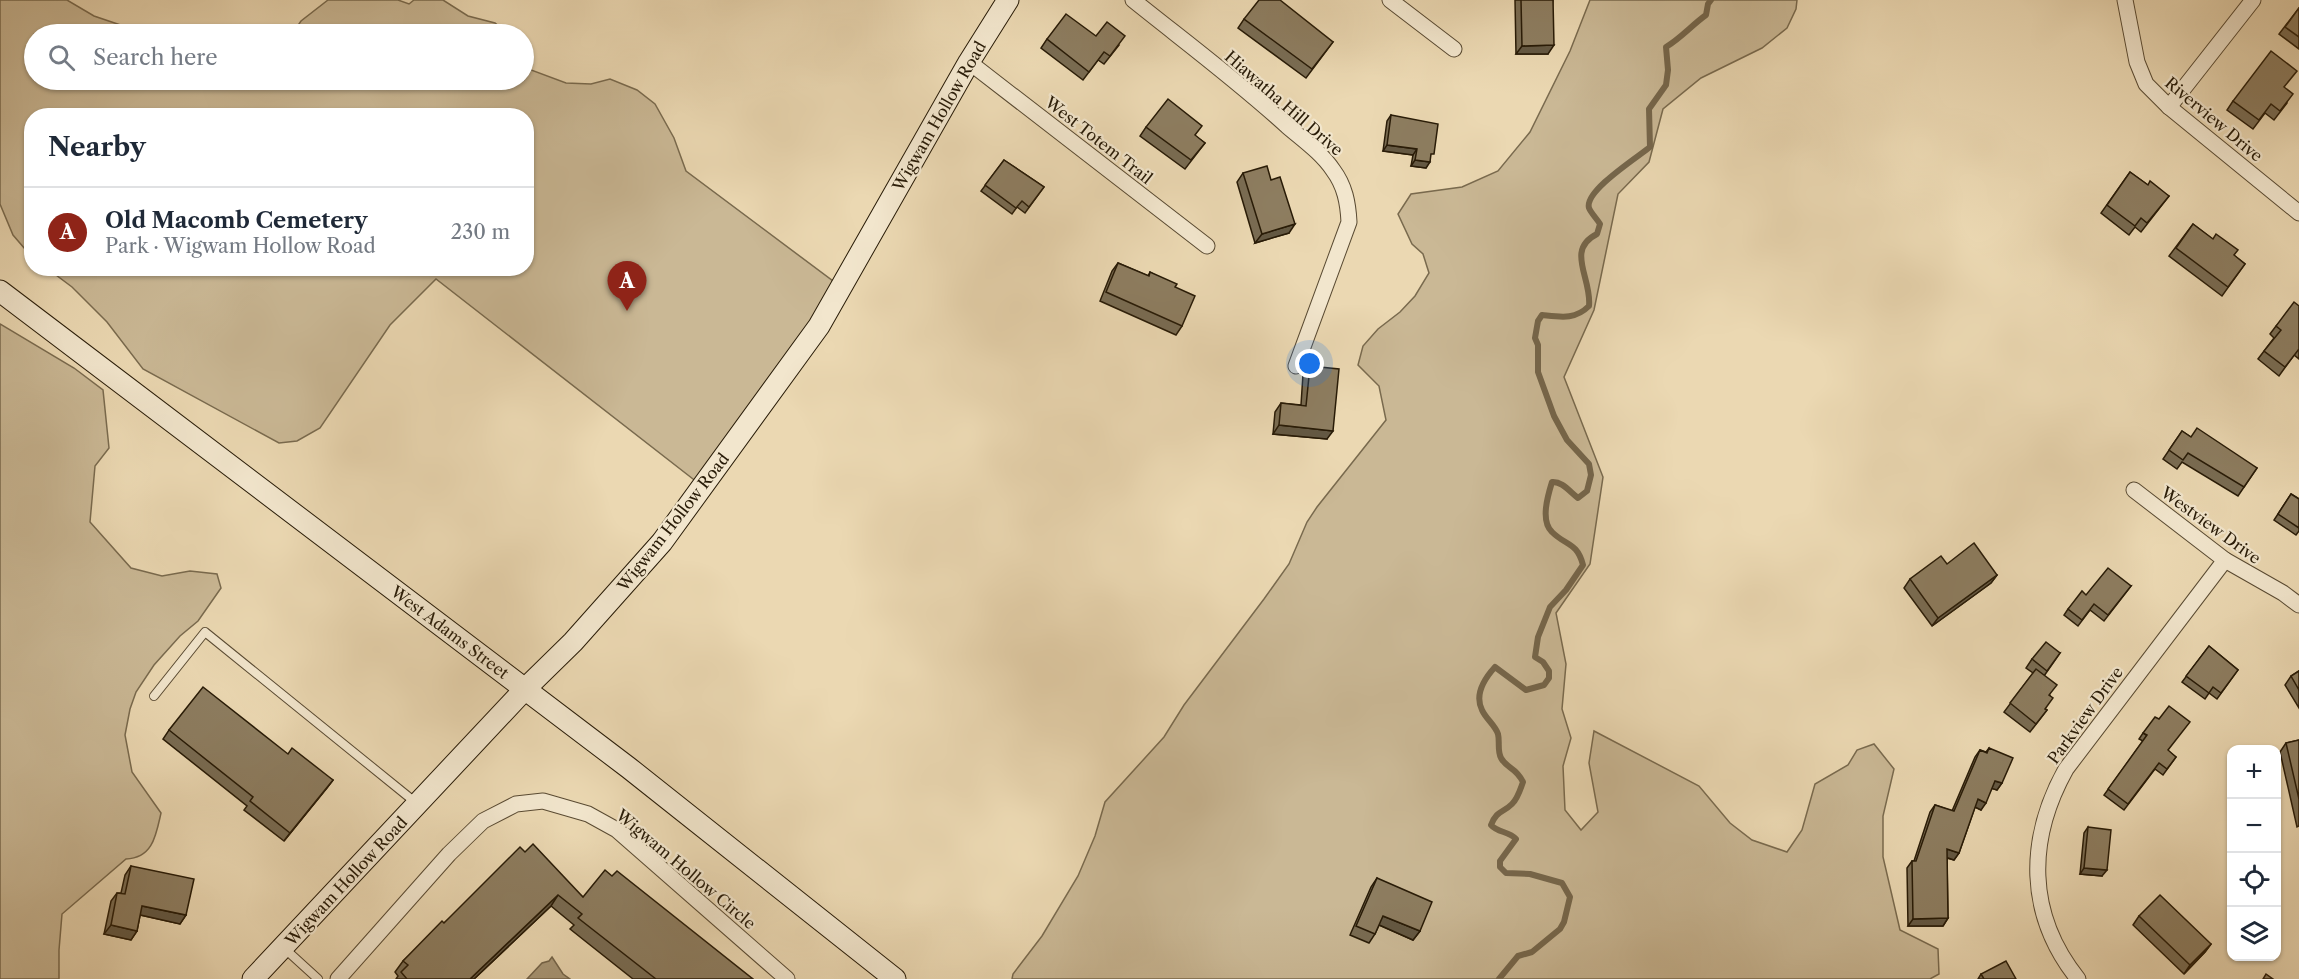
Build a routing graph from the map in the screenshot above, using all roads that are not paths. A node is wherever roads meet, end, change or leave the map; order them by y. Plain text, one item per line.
1 (1008, 0) edge
2 (1133, 0) edge
3 (1390, 0) edge
4 (2125, 0) edge
5 (2253, 0) edge
6 (1454, 49) dead end
7 (969, 62) junction
8 (2169, 107) junction
9 (2299, 213) edge
10 (1207, 246) dead end
11 (0, 291) edge
12 (1296, 366) dead end
13 (2134, 490) dead end
14 (2224, 560) junction
15 (2299, 605) edge
16 (525, 689) junction
17 (154, 696) dead end
18 (418, 804) junction
19 (283, 947) junction
20 (253, 979) edge
21 (318, 979) edge
22 (338, 979) edge
23 (787, 979) edge
24 (895, 979) edge
25 (2078, 979) edge

1 - 7 street, Wigwam Hollow Road
2 - 12 street, Hiawatha Hill Drive
3 - 6 street
4 - 8 street, Riverview Drive
5 - 8 street
7 - 10 street, West Totem Trail
7 - 16 street, Wigwam Hollow Road
8 - 9 street, Riverview Drive
11 - 16 street, West Adams Street
13 - 14 street, Westview Drive
14 - 15 street, Westview Drive
14 - 25 street, Parkview Drive
16 - 18 street, Wigwam Hollow Road
16 - 24 street, West Adams Street
17 - 18 lane
18 - 19 street, Wigwam Hollow Road
19 - 20 street, Wigwam Hollow Road
19 - 21 lane
22 - 23 street, Wigwam Hollow Circle

